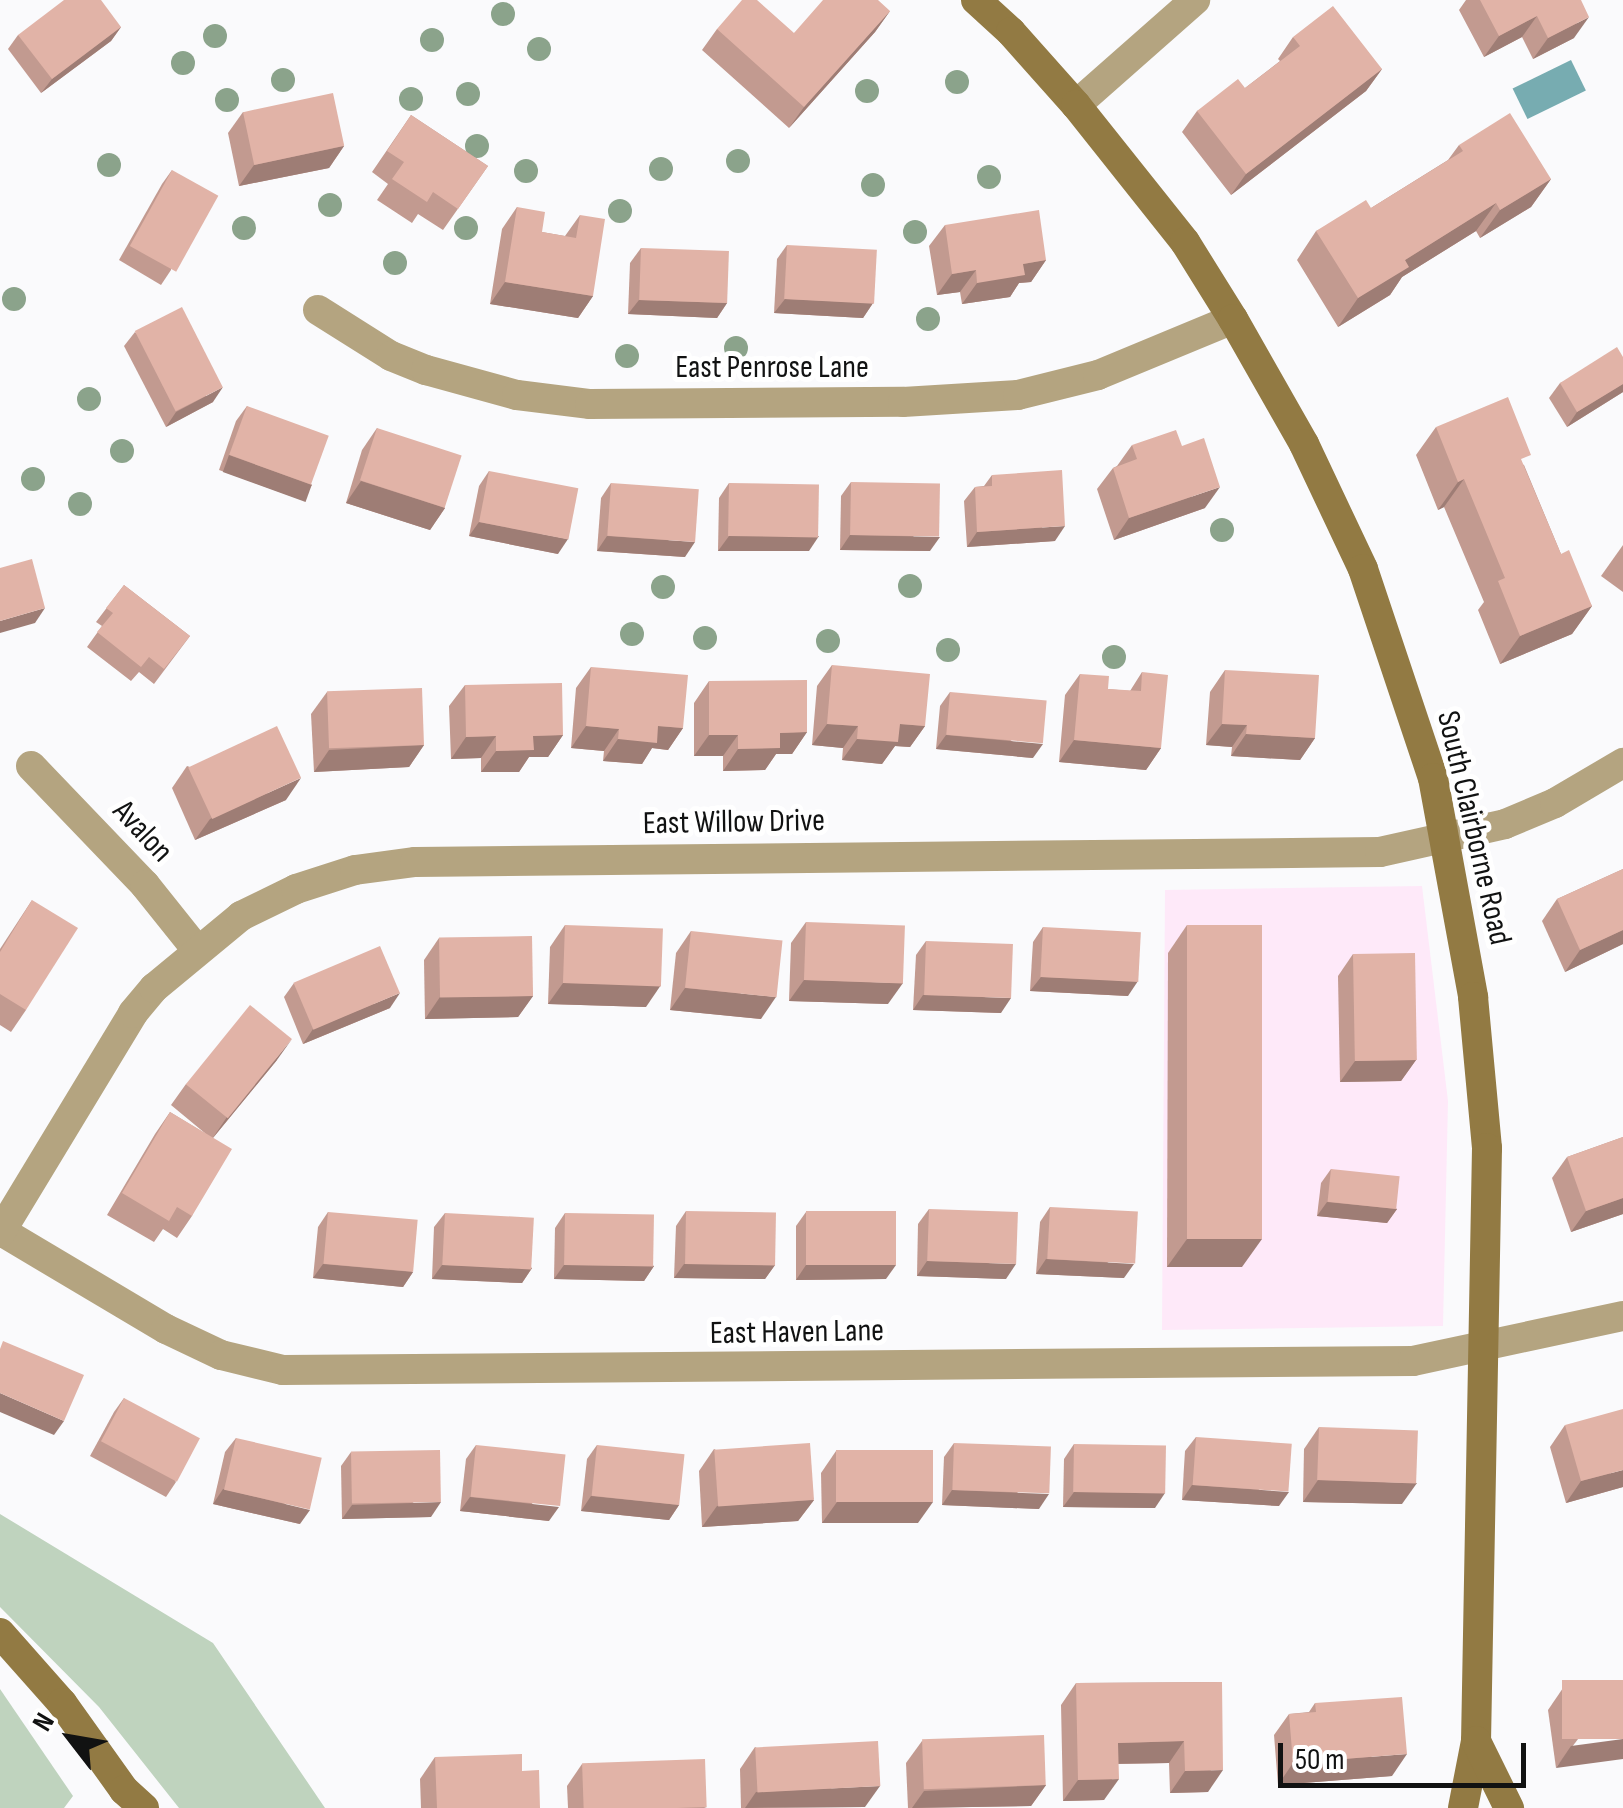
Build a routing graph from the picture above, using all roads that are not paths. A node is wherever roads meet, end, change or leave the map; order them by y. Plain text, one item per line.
1 (976, 0) edge
2 (1196, 0) edge
3 (1076, 105) junction
4 (318, 310) dead end
5 (1233, 319) junction
6 (1623, 763) edge
7 (31, 766) dead end
8 (1446, 838) junction
9 (196, 950) junction
10 (1, 1232) edge
11 (1623, 1316) edge
12 (1486, 1346) junction
13 (0, 1633) edge
14 (1476, 1741) junction
15 (132, 1802) edge
16 (1463, 1808) edge
17 (1509, 1808) edge

1 - 3 street, South Clairborne Road
2 - 3 street
3 - 5 street, South Clairborne Road
4 - 5 street, East Penrose Lane
5 - 8 street, South Clairborne Road
6 - 8 street, East Willow Drive
7 - 9 street, Avalon
8 - 9 street, East Willow Drive
8 - 12 street, South Clairborne Road
9 - 10 street, East Willow Drive
10 - 12 street, East Haven Lane
11 - 12 street, East Haven Lane
12 - 14 street, South Clairborne Road
13 - 15 street
14 - 16 street, South Clairborne Road
14 - 17 street, South Clairborne Road

